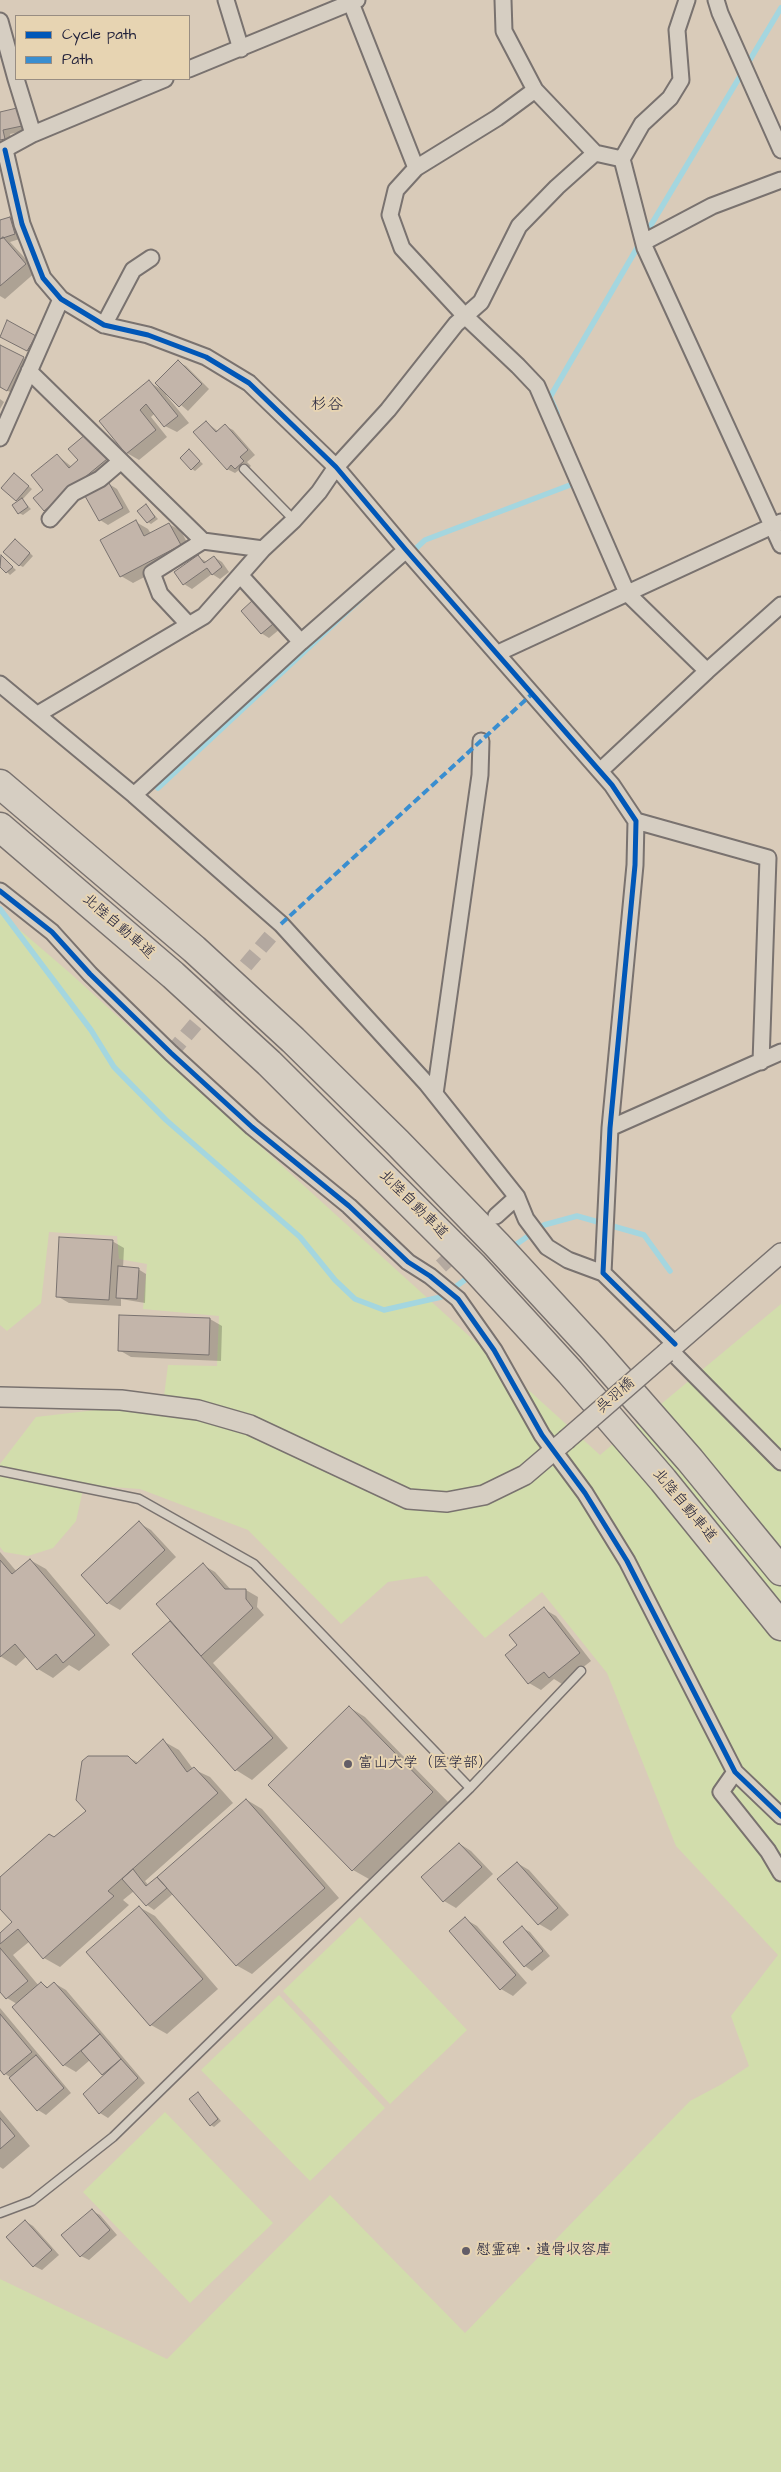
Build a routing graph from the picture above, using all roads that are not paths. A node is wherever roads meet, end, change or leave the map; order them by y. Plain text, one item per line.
1 (226, 0) edge
2 (503, 0) edge
3 (687, 0) edge
4 (716, 0) edge
5 (354, 2) edge
6 (0, 21) edge
7 (241, 49) junction
8 (190, 70) edge
9 (15, 75) edge
10 (16, 80) edge
11 (163, 80) edge
12 (535, 90) junction
13 (33, 134) junction
14 (781, 150) edge
15 (2, 151) edge
16 (595, 153) junction
17 (622, 160) junction
18 (416, 168) junction
19 (781, 180) edge
20 (644, 242) junction
21 (151, 258) dead end
22 (61, 299) junction
23 (465, 316) junction
24 (104, 325) junction
25 (29, 371) junction
26 (0, 438) edge
27 (121, 460) junction
28 (336, 467) junction
29 (244, 469) dead end
30 (50, 519) dead end
31 (294, 520) junction
32 (776, 524) edge
33 (203, 541) junction
34 (781, 545) edge
35 (264, 549) junction
36 (406, 550) junction
37 (240, 575) junction
38 (627, 593) junction
39 (781, 605) edge
40 (189, 625) junction
41 (301, 642) junction
42 (498, 652) junction
43 (707, 671) junction
44 (0, 684) edge
45 (38, 714) junction
46 (481, 741) dead end
47 (600, 772) junction
48 (0, 784) edge
49 (134, 795) junction
50 (636, 821) junction
51 (0, 827) edge
52 (775, 858) edge
53 (0, 891) edge
54 (781, 1052) edge
55 (761, 1062) junction
56 (434, 1094) junction
57 (610, 1128) junction
58 (517, 1197) junction
59 (496, 1216) tunnel mouth
60 (781, 1253) edge
61 (603, 1273) junction
62 (670, 1349) junction
63 (0, 1397) edge
64 (560, 1445) junction
65 (781, 1462) edge
66 (0, 1471) edge
67 (781, 1571) edge
68 (781, 1626) edge
69 (581, 1671) dead end
70 (736, 1772) junction
71 (470, 1788) junction
72 (781, 1816) edge
73 (781, 1873) edge
74 (0, 2213) edge

1 - 7 street
2 - 12 street
3 - 17 street
4 - 14 street
5 - 7 street
5 - 18 street
6 - 9 street
7 - 8 street
10 - 13 street
11 - 13 street
12 - 16 street
12 - 18 street
13 - 15 street
15 - 22 street
16 - 17 street
16 - 23 street
17 - 20 street
18 - 23 street
19 - 20 street
20 - 32 street
21 - 24 street
22 - 24 street
22 - 25 street
23 - 28 street
23 - 38 street
24 - 28 street
25 - 26 street
25 - 27 street
27 - 30 street
27 - 33 street
28 - 31 street
28 - 36 street
29 - 31 lane
31 - 35 street
32 - 34 street
32 - 38 street
33 - 35 street
33 - 40 street
35 - 37 street
36 - 41 street
36 - 42 street
37 - 40 street
37 - 41 street
38 - 42 street
38 - 43 street
39 - 43 street
40 - 45 street
41 - 49 street
42 - 47 street
43 - 47 street
44 - 45 street
45 - 49 street
46 - 56 street
47 - 50 street
48 - 67 highway
49 - 56 street
50 - 52 street
50 - 57 street
51 - 68 highway, 北陸自動車道
52 - 55 street
53 - 64 street
54 - 55 street
55 - 57 street
56 - 58 street
57 - 61 street
58 - 59 street
58 - 61 street
60 - 62 street, 呉羽橋
61 - 62 street
62 - 64 street, 呉羽橋, bridge
62 - 65 street
63 - 64 street, 呉羽橋
64 - 70 street
66 - 71 lane
69 - 71 lane
70 - 72 street
70 - 73 street
71 - 74 lane

